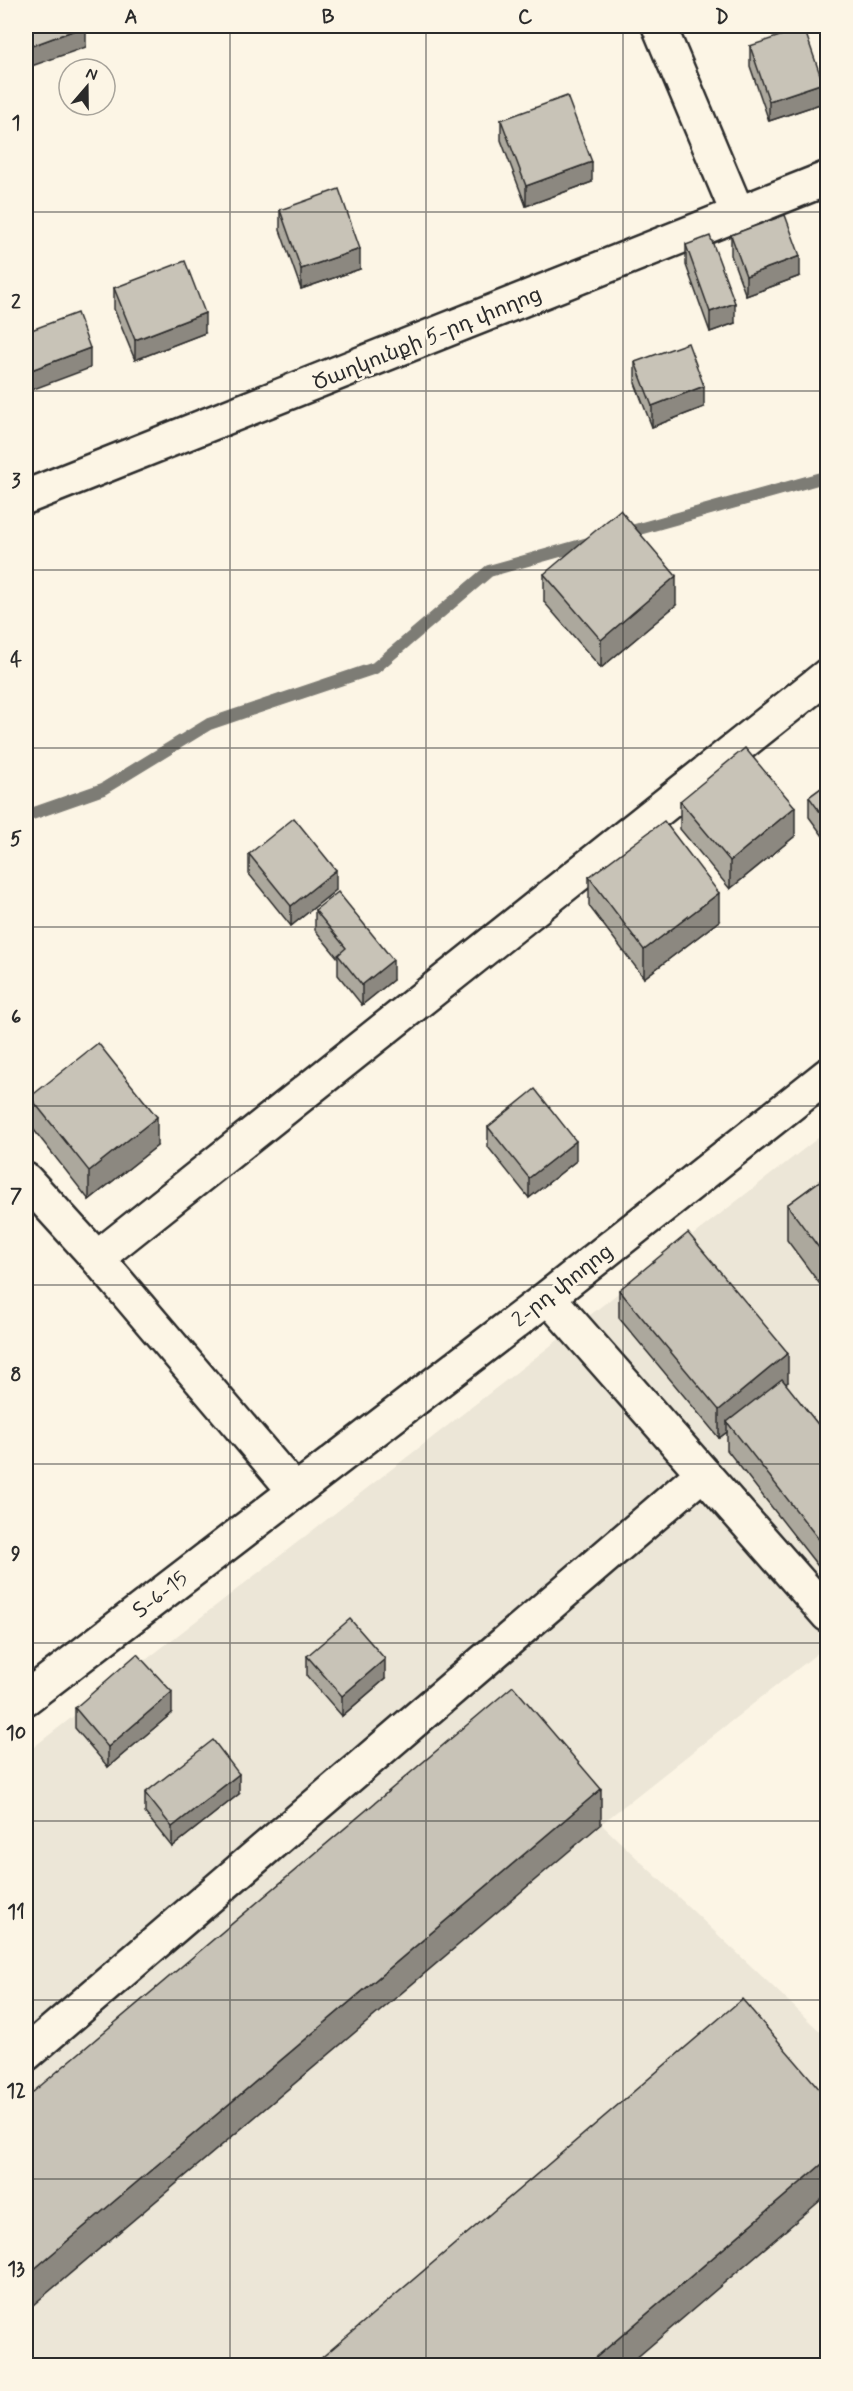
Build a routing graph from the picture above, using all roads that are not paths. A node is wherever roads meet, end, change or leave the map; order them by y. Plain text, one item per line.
1 (658, 26) edge
2 (828, 178) edge
3 (738, 214) junction
4 (26, 497) edge
5 (828, 675) edge
6 (828, 1075) edge
7 (26, 1180) edge
8 (97, 1258) junction
9 (548, 1297) junction
10 (704, 1473) junction
11 (294, 1490) junction
12 (828, 1615) edge
13 (26, 1698) edge
14 (26, 2054) edge

1 - 3 street
2 - 3 street, Ծաղկունքի 5-րդ փողոց
3 - 4 street, Ծաղկունքի 5-րդ փողոց
5 - 8 street
6 - 9 street, 2-րդ փողոց / Տ-6-15
7 - 8 street
8 - 11 street
9 - 10 street
9 - 11 street, 2-րդ փողոց / Տ-6-15
10 - 12 street
10 - 14 street
11 - 13 street, Տ-6-15 / Տ-6-15

